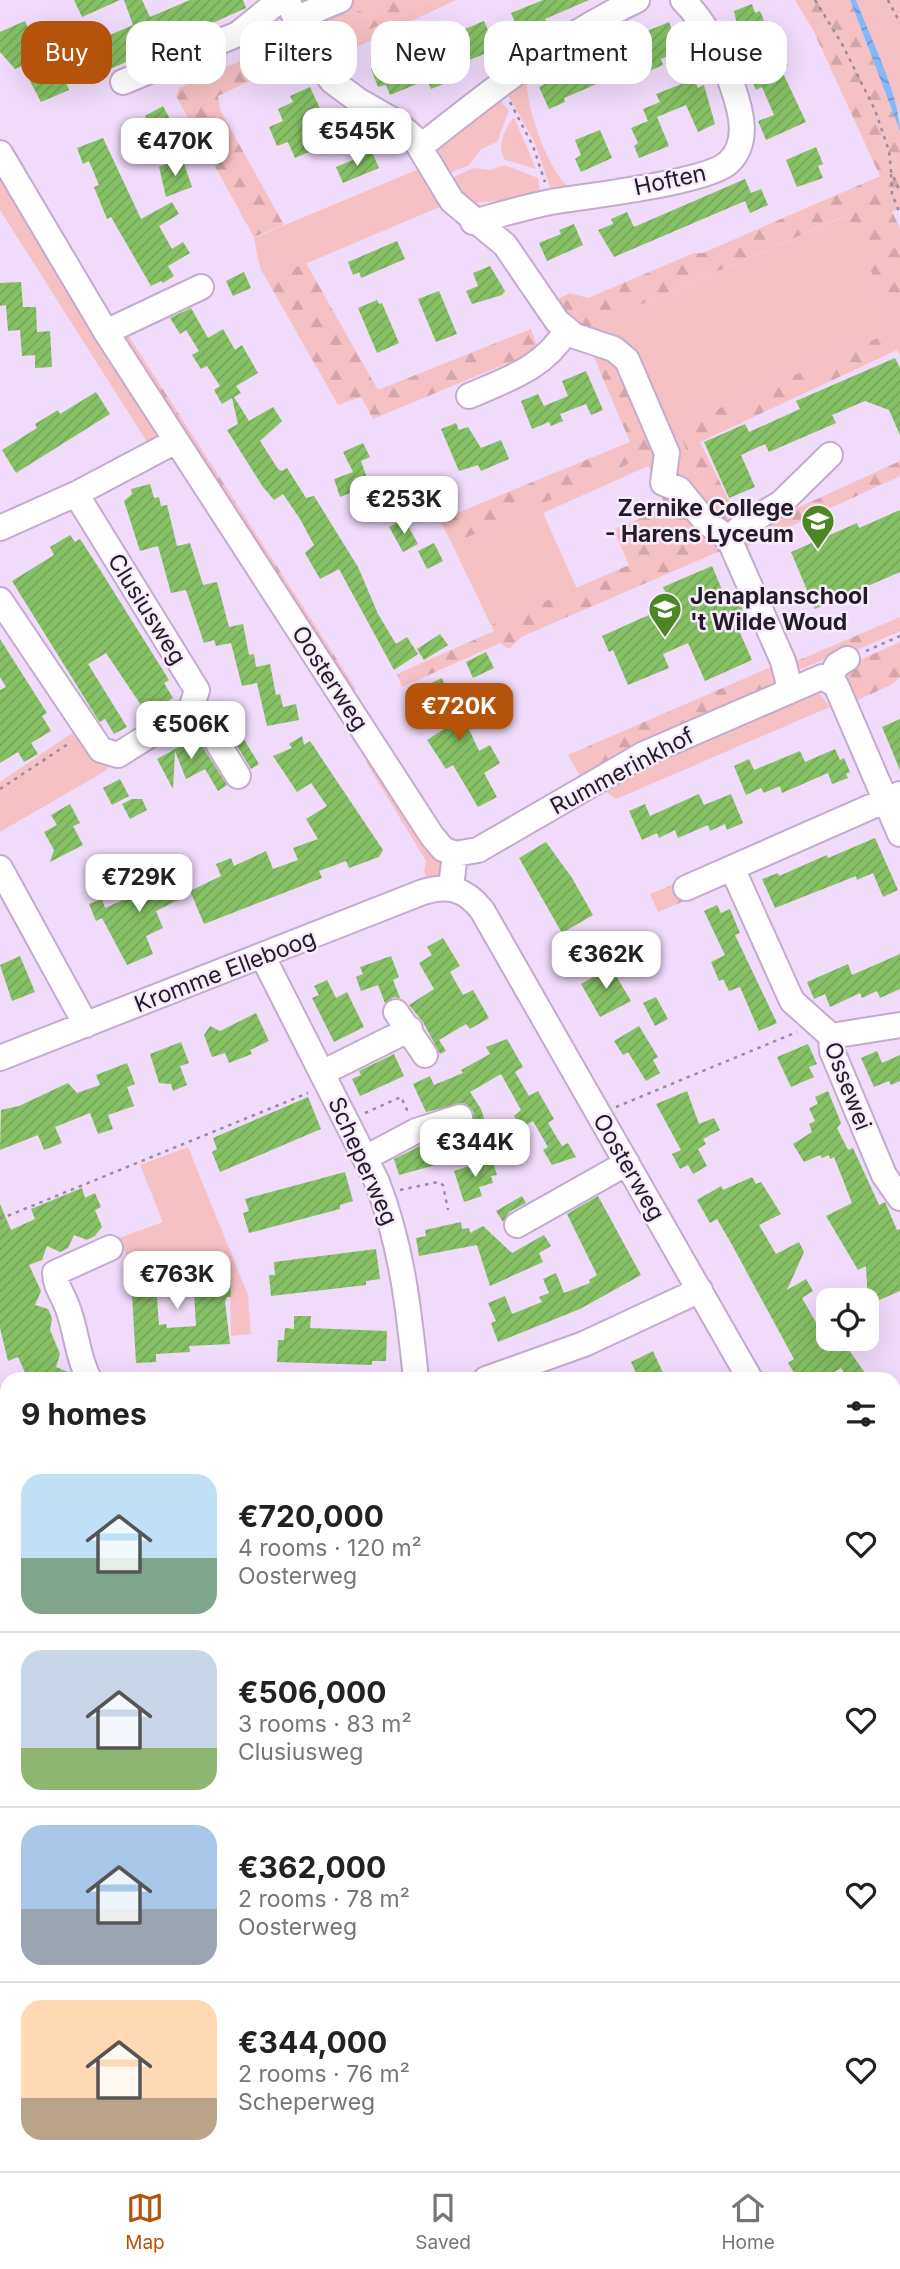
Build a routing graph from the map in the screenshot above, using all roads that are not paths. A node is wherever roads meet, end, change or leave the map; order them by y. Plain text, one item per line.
1 (340, 0) edge
2 (637, 0) edge
3 (683, 0) edge
4 (287, 6) edge
5 (123, 82) dead end
6 (420, 146) junction
7 (0, 153) edge
8 (473, 222) junction
9 (201, 287) dead end
10 (566, 331) junction
11 (106, 332) junction
12 (469, 396) dead end
13 (176, 441) junction
14 (830, 455) dead end
15 (76, 494) junction
16 (0, 528) edge
17 (729, 539) junction
18 (0, 600) edge
19 (847, 659) road end
20 (830, 680) junction
21 (790, 689) junction
22 (191, 709) junction
23 (238, 776) dead end
24 (893, 798) edge
25 (900, 834) edge
26 (455, 854) junction
27 (0, 868) edge
28 (732, 868) junction
29 (451, 887) junction
30 (686, 888) dead end
31 (263, 957) junction
32 (86, 1025) junction
33 (900, 1025) edge
34 (824, 1030) junction
35 (425, 1055) dead end
36 (0, 1058) edge
37 (325, 1079) junction
38 (460, 1117) dead end
39 (365, 1158) junction
40 (627, 1163) junction
41 (900, 1198) edge
42 (517, 1225) dead end
43 (110, 1248) dead end
44 (700, 1290) junction
45 (85, 1372) edge
46 (415, 1372) edge
47 (506, 1372) edge
48 (746, 1372) edge

1 - 4 street
2 - 6 street
3 - 8 street, Hoften
4 - 5 street
4 - 6 street
6 - 8 street
7 - 11 street, Oosterweg
8 - 10 street
9 - 11 street
10 - 12 street
10 - 17 street
11 - 13 street, Oosterweg
13 - 15 street
13 - 26 street, Oosterweg
14 - 17 street
15 - 16 street
15 - 22 street, Clusiusweg
17 - 21 street
18 - 22 street
19 - 20 street
20 - 21 street, Rummerinkhof
20 - 24 street
21 - 26 street, Rummerinkhof
22 - 23 street
24 - 25 street
24 - 28 street
26 - 29 street
27 - 32 street
28 - 30 street
28 - 34 street, Ossewei
29 - 31 street, Kromme Elleboog
29 - 40 street, Oosterweg
31 - 32 street, Kromme Elleboog
31 - 37 street, Scheperweg
32 - 36 street, Kromme Elleboog
33 - 34 street
34 - 41 street, Ossewei
35 - 37 street
37 - 39 street, Scheperweg
38 - 39 street
39 - 46 street, Scheperweg
40 - 42 street
40 - 44 street, Oosterweg
43 - 45 street
44 - 47 street
44 - 48 street, Oosterweg

